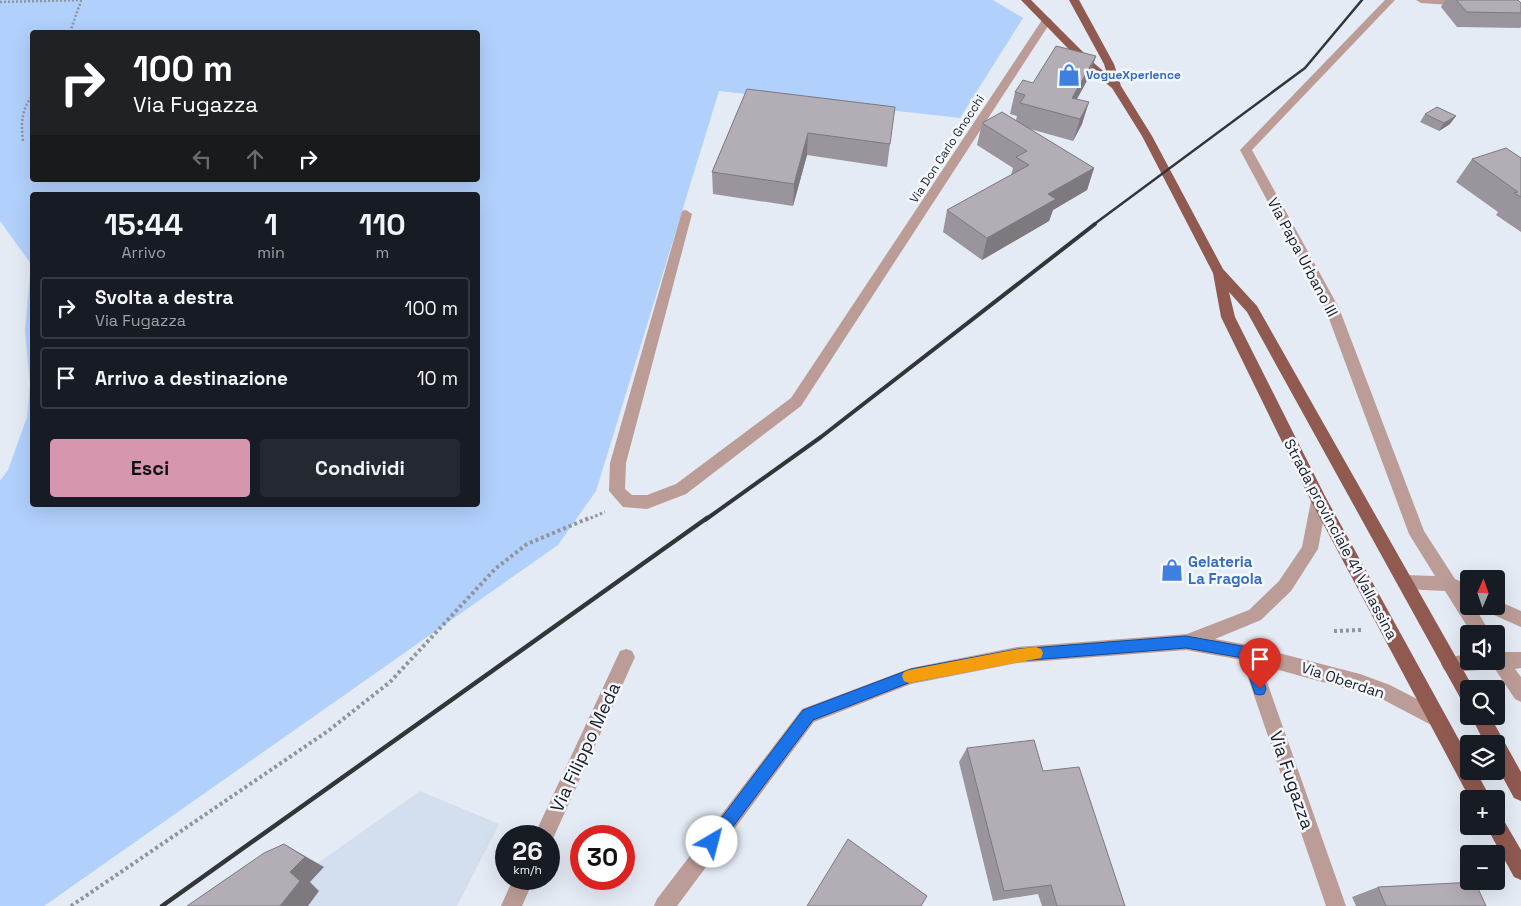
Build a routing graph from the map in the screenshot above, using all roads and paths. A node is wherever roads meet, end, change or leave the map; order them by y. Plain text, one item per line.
1 (81, 0) edge
2 (1026, 0) edge
3 (1074, 0) edge
4 (1390, 0) edge
5 (1421, 0) edge
6 (0, 2) edge
7 (1472, 3) edge
8 (1047, 20) junction
9 (71, 30) edge
10 (1116, 86) junction
11 (30, 99) edge
12 (23, 141) dead end
13 (686, 214) dead end
14 (1218, 271) junction
15 (1320, 501) junction
16 (629, 502) junction
17 (1405, 582) junction
18 (1450, 584) junction
19 (1460, 589) edge
20 (1505, 612) edge
21 (1521, 619) edge
22 (1476, 625) edge
23 (1186, 642) junction
24 (1248, 653) junction
25 (626, 657) dead end
26 (1505, 660) edge
27 (1521, 660) edge
28 (1460, 663) edge
29 (1450, 664) junction
30 (1504, 670) edge
31 (1460, 681) edge
32 (1521, 692) edge
33 (1437, 719) junction
34 (1505, 762) edge
35 (1476, 790) edge
36 (1521, 791) edge
37 (549, 825) edge
38 (1501, 835) edge
39 (1521, 870) edge
40 (519, 890) edge
41 (71, 906) edge
42 (512, 906) edge
43 (664, 906) edge
44 (1336, 906) edge

1 - 6 path
1 - 9 path
2 - 8 main road, Strada provinciale 41 Vallassina
3 - 10 main road, Strada provinciale 41 Vallassina
4 - 18 street, Via Papa Urbano III
5 - 7 street
8 - 10 main road, Strada provinciale 41 Vallassina
8 - 16 street, Via Don Carlo Gnocchi
10 - 14 main road, Strada provinciale 41 Vallassina
11 - 12 path
13 - 16 street
14 - 15 main road, Strada provinciale 41 Vallassina
14 - 17 main road, Strada provinciale 41 Vallassina
15 - 23 street, Via Oberdan
15 - 33 main road, Strada provinciale 41 Vallassina
16 - 41 path
17 - 18 street
17 - 29 main road, Strada provinciale 41 Vallassina
18 - 19 street
18 - 22 street, Via Papa Urbano III
20 - 21 street
23 - 24 street, Via Oberdan
23 - 43 street, Via Oberdan
24 - 33 street, Via Oberdan
24 - 44 street, Via Fugazza
25 - 37 street, Via Filippo Meda
26 - 27 street
28 - 29 street
29 - 31 main road, Strada provinciale 41 Vallassina
30 - 32 street
33 - 35 main road, Strada provinciale 41 Vallassina
34 - 36 main road
38 - 39 main road
40 - 42 street

